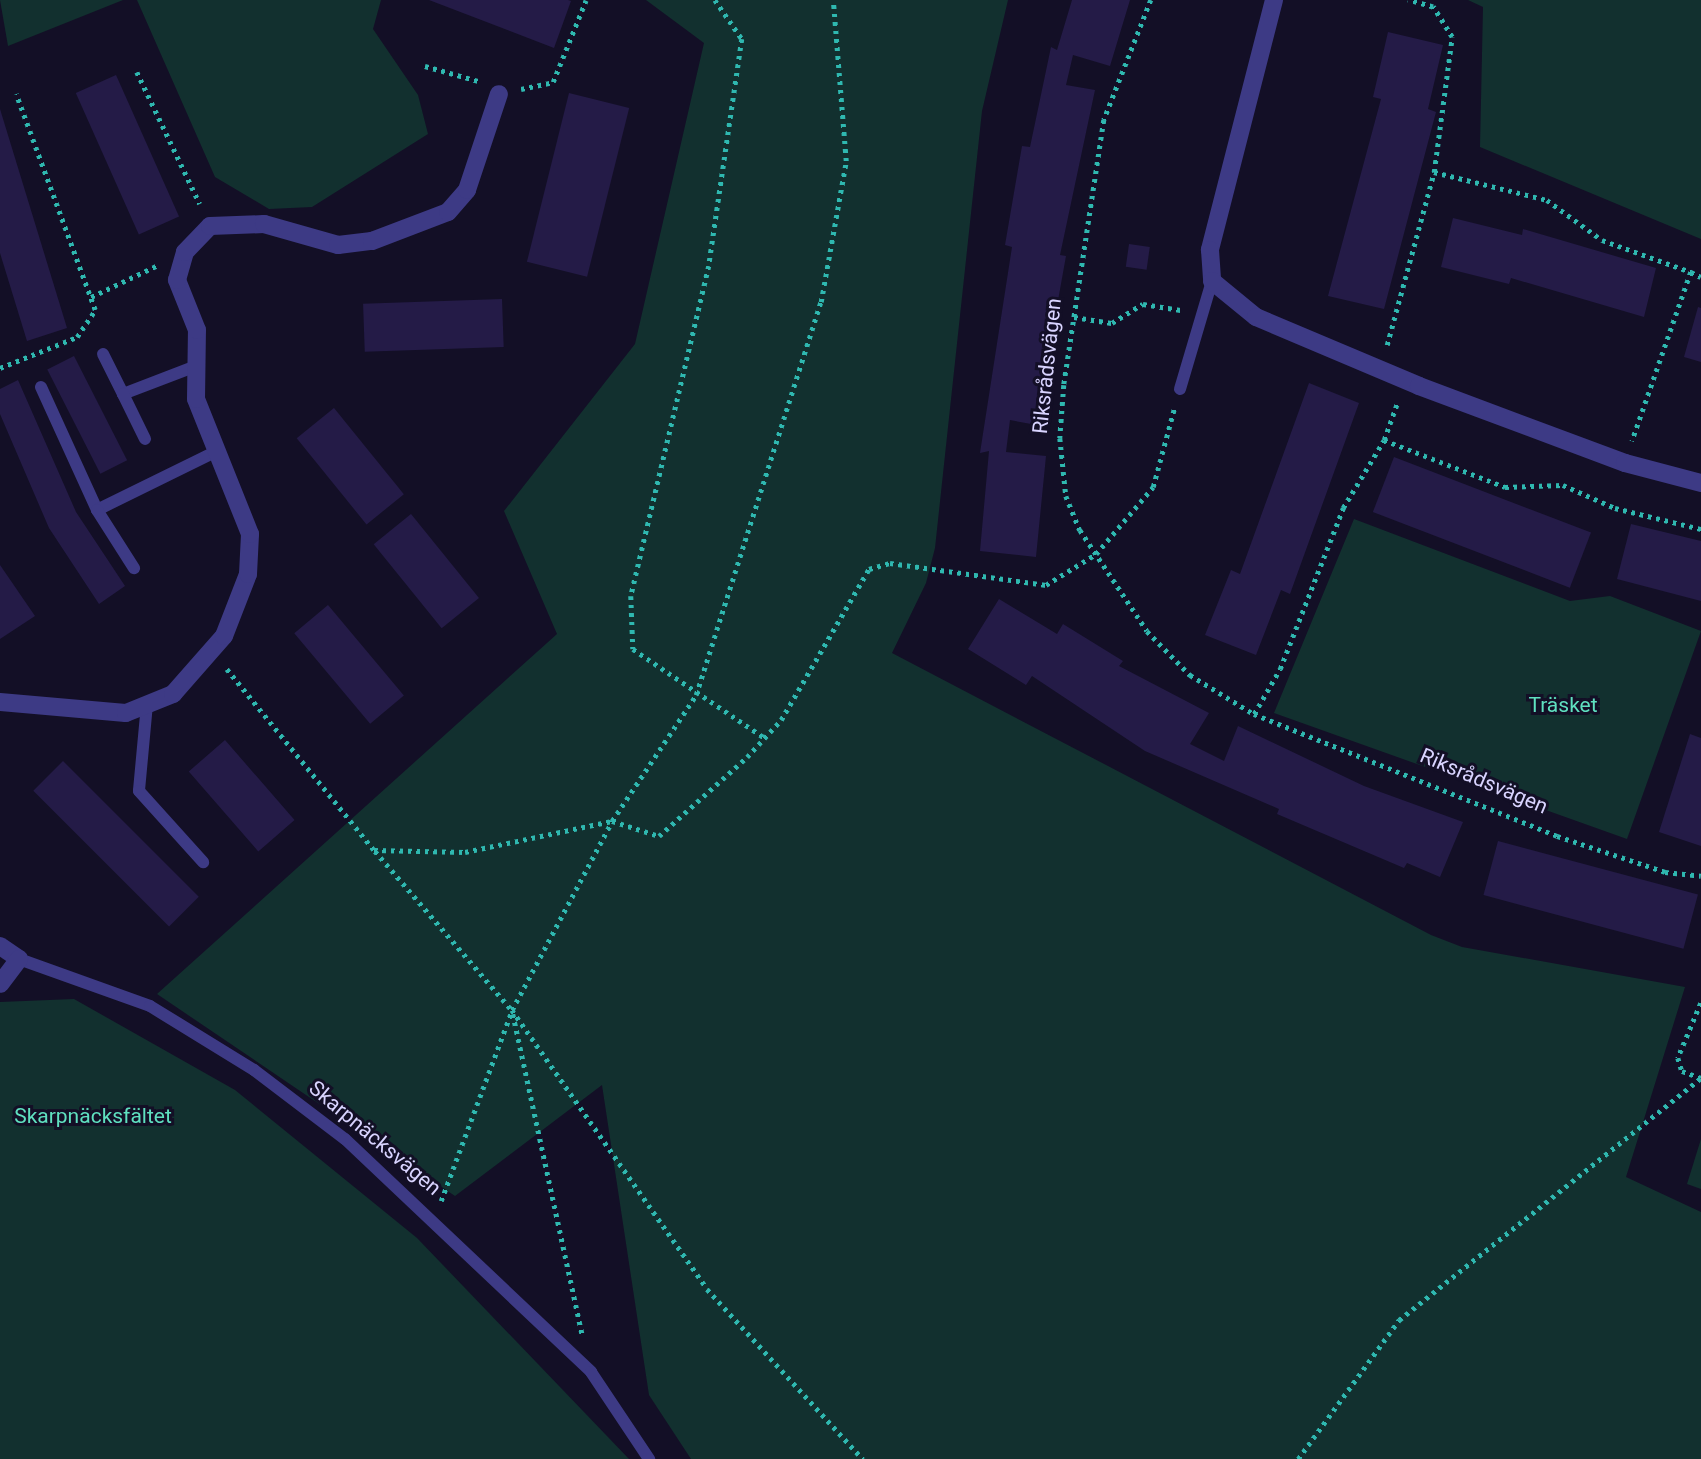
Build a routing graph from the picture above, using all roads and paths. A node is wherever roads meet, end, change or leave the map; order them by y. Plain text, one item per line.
1 (586, 0) edge
2 (715, 0) edge
3 (832, 0) edge
4 (1151, 0) edge
5 (1274, 0) edge
6 (1408, 0) edge
7 (425, 66) dead end
8 (137, 72) dead end
9 (16, 94) dead end
10 (499, 94) junction
11 (1434, 172) junction
12 (210, 226) junction
13 (185, 252) junction
14 (1691, 272) junction
15 (1701, 277) edge
16 (1212, 281) junction
17 (91, 297) junction
18 (1198, 315) junction
19 (1074, 316) junction
20 (103, 354) dead end
21 (196, 366) junction
22 (0, 368) edge
23 (1380, 370) junction
24 (1406, 380) junction
25 (41, 387) dead end
26 (1180, 388) joint
27 (123, 394) junction
28 (145, 439) dead end
29 (1384, 440) junction
30 (217, 451) junction
31 (1625, 463) junction
32 (1701, 483) edge
33 (97, 510) junction
34 (1701, 529) edge
35 (1096, 554) junction
36 (134, 568) dead end
37 (226, 668) dead end
38 (698, 689) junction
39 (0, 702) edge
40 (147, 705) junction
41 (1254, 714) junction
42 (765, 738) junction
43 (612, 821) junction
44 (374, 850) junction
45 (203, 862) dead end
46 (1701, 876) edge
47 (0, 946) edge
48 (19, 959) junction
49 (0, 984) edge
50 (1701, 1003) edge
51 (512, 1010) junction
52 (1701, 1078) edge
53 (434, 1218) junction
54 (591, 1372) junction
55 (649, 1459) edge
56 (863, 1459) edge
57 (1298, 1459) edge

1 - 10 path
2 - 38 path
3 - 38 path
4 - 19 path, Riksrådsvägen
5 - 16 street
6 - 11 path
7 - 10 path
8 - 12 path
9 - 17 path
10 - 12 street
11 - 14 path
11 - 23 path
12 - 13 street
13 - 17 path
13 - 21 street
14 - 15 path
14 - 31 path
16 - 18 lane
16 - 23 street
17 - 22 path
18 - 19 path
18 - 26 lane
19 - 35 path, Riksrådsvägen
20 - 27 lane
21 - 27 lane
21 - 30 street
23 - 24 street
24 - 29 path
24 - 31 street
25 - 33 lane
26 - 35 path
27 - 28 lane
29 - 34 path
29 - 41 path
30 - 33 lane
30 - 40 street
31 - 32 street
33 - 36 lane
35 - 41 path, Riksrådsvägen
35 - 42 path
37 - 44 path
38 - 42 path
38 - 43 path
39 - 40 street
40 - 45 lane
41 - 46 path, Riksrådsvägen
42 - 43 path
43 - 44 path
43 - 51 path
44 - 51 path
47 - 48 street, Skarpnäcksvägen
48 - 49 street
48 - 53 lane, Skarpnäcksvägen
50 - 52 path
51 - 53 path
51 - 54 path
51 - 56 path
52 - 57 path
53 - 54 lane, Skarpnäcksvägen
54 - 55 lane, Skarpnäcksvägen

